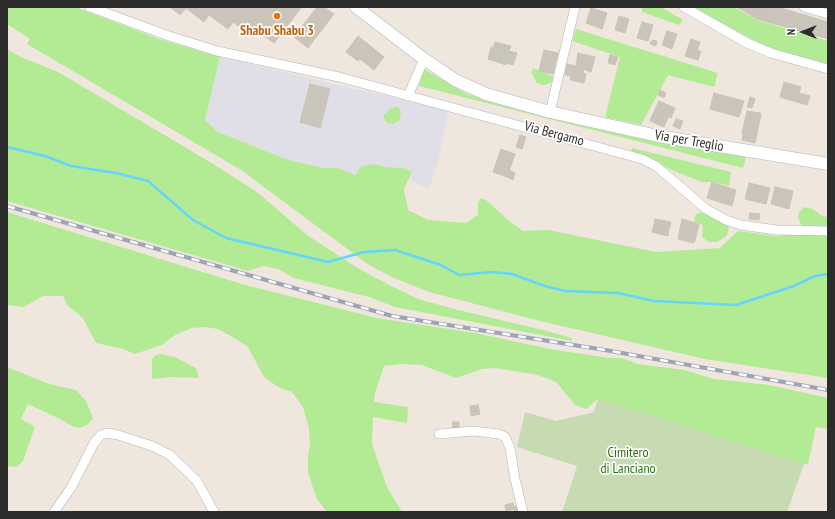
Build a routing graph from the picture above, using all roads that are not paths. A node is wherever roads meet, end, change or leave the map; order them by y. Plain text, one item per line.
1 (90, 7) edge
2 (356, 7) edge
3 (575, 7) edge
4 (684, 7) edge
5 (804, 7) edge
6 (828, 14) edge
7 (424, 59) junction
8 (828, 69) edge
9 (408, 96) junction
10 (550, 112) junction
11 (828, 164) edge
12 (828, 231) edge
13 (439, 434) dead end
14 (54, 512) edge
15 (214, 512) edge
16 (523, 512) edge

1 - 9 street, Via Bergamo
2 - 7 main road, Via per Treglio
3 - 10 street
4 - 8 street
5 - 6 street
7 - 9 street
7 - 10 main road, Via per Treglio
9 - 12 street, Via Bergamo
10 - 11 main road, Via per Treglio
13 - 16 street
14 - 15 street

